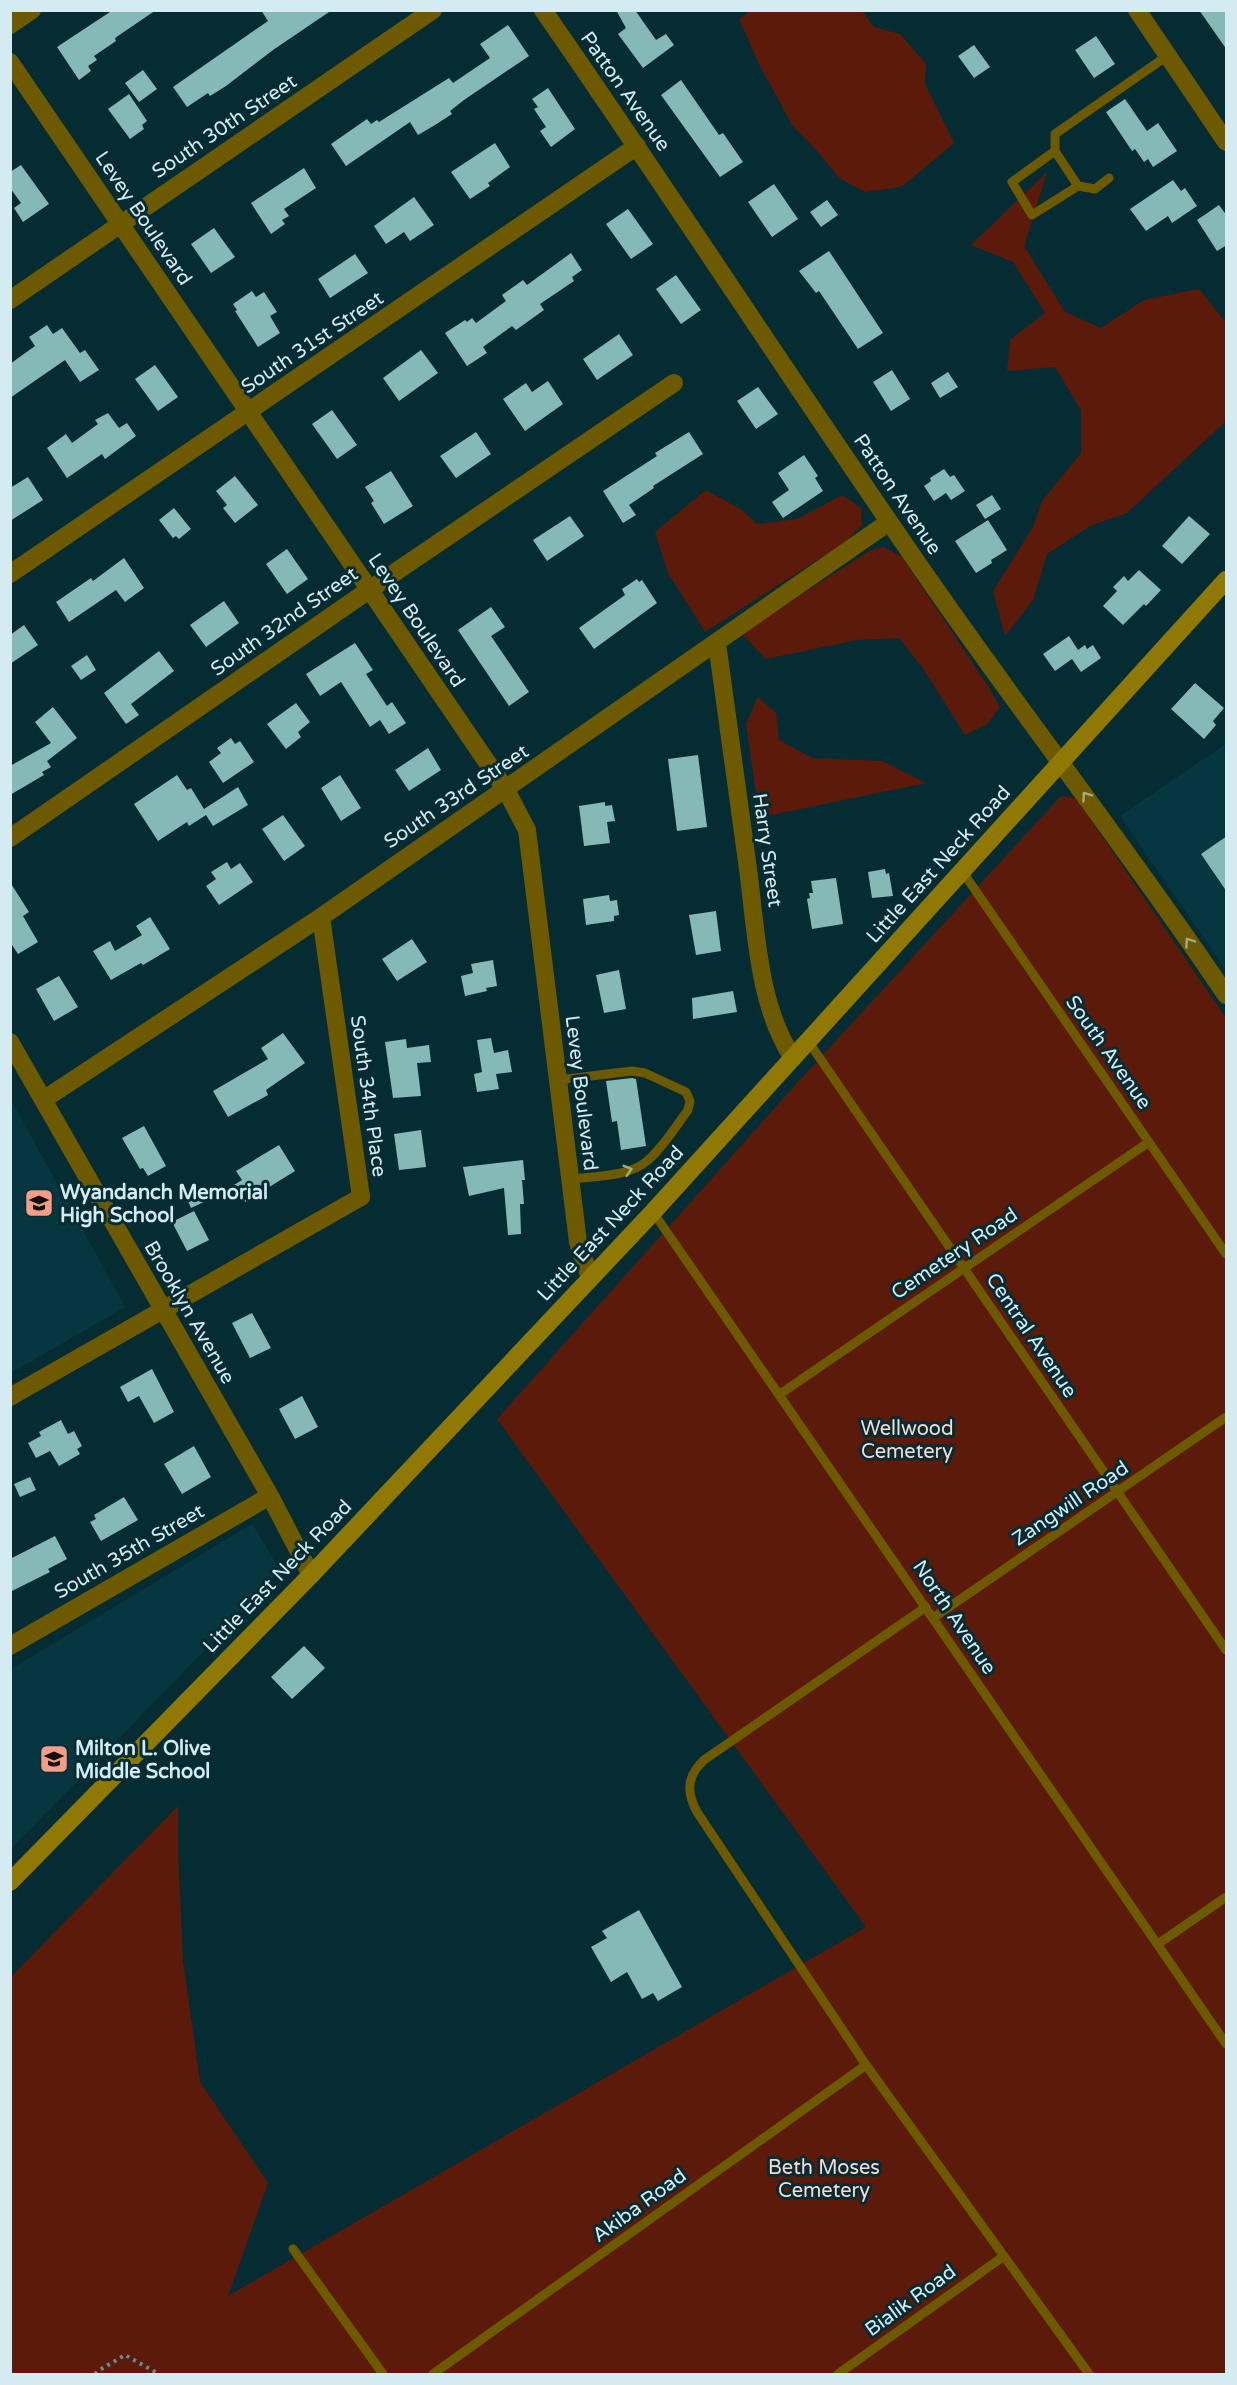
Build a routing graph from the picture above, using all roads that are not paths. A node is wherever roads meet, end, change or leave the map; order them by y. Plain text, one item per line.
1 (32, 10) edge
2 (434, 10) edge
3 (543, 10) edge
4 (1137, 10) edge
5 (10, 25) edge
6 (1167, 56) junction
7 (10, 62) edge
8 (1227, 142) edge
9 (638, 146) junction
10 (1055, 151) junction
11 (1109, 178) dead end
12 (1078, 186) junction
13 (121, 224) junction
14 (10, 300) edge
15 (674, 384) dead end
16 (250, 412) junction
17 (889, 522) junction
18 (10, 574) edge
19 (1227, 580) edge
20 (369, 590) junction
21 (717, 643) junction
22 (1061, 762) junction
23 (506, 790) junction
24 (10, 838) edge
25 (962, 871) junction
26 (321, 917) junction
27 (1225, 990) edge
28 (808, 1041) junction
29 (10, 1042) edge
30 (793, 1058) junction
31 (558, 1080) junction
32 (43, 1100) junction
33 (1149, 1142) junction
34 (570, 1179) junction
35 (653, 1212) junction
36 (1227, 1254) edge
37 (964, 1268) junction
38 (590, 1278) junction
39 (162, 1310) junction
40 (780, 1394) junction
41 (10, 1396) edge
42 (1227, 1417) edge
43 (1118, 1492) junction
44 (270, 1496) junction
45 (311, 1575) junction
46 (926, 1607) junction
47 (933, 1618) junction
48 (10, 1646) edge
49 (1227, 1650) edge
50 (10, 1882) edge
51 (1227, 1897) edge
52 (1158, 1944) junction
53 (1227, 2044) edge
54 (866, 2066) junction
55 (293, 2249) dead end
56 (1004, 2256) junction
57 (383, 2374) edge
58 (434, 2374) edge
59 (838, 2374) edge
60 (1089, 2374) edge

1 - 5 street
2 - 13 street, South 30th Street
3 - 9 street, Patton Avenue
4 - 6 street
6 - 8 street
6 - 10 lane
7 - 13 street, Levey Boulevard
9 - 16 street, South 31st Street
9 - 17 street, Patton Avenue
10 - 12 lane
10 - 12 lane
11 - 12 lane
13 - 14 street, South 30th Street
13 - 16 street, Levey Boulevard
15 - 20 street, South 32nd Street
16 - 18 street, South 31st Street
16 - 20 street, Levey Boulevard
17 - 21 street, South 33rd Street
17 - 22 street, Patton Avenue
19 - 22 main road, Little East Neck Road
20 - 23 street, Levey Boulevard
20 - 24 street, South 32nd Street
21 - 23 street, South 33rd Street
21 - 30 street, Harry Street
22 - 25 main road, Little East Neck Road
27 -> 22 street, Patton Avenue
23 - 26 street, South 33rd Street
23 - 31 street, Levey Boulevard
25 - 28 main road, Little East Neck Road
25 - 33 lane, South Avenue
26 - 32 street, South 33rd Street
26 - 39 street, South 34th Place
28 - 30 main road, Little East Neck Road
28 - 37 lane, Central Avenue
29 - 32 street, Brooklyn Avenue
30 - 35 main road, Little East Neck Road
31 - 34 street, Levey Boulevard
34 -> 31 lane
32 - 39 street, Brooklyn Avenue
33 - 36 lane, South Avenue
33 - 37 lane, Cemetery Road
34 - 38 street, Levey Boulevard
35 - 38 main road, Little East Neck Road
35 - 40 lane, North Avenue
37 - 40 lane, Cemetery Road
37 - 43 lane, Central Avenue
38 - 45 main road, Little East Neck Road
39 - 41 street
39 - 44 street, Brooklyn Avenue
40 - 46 lane, North Avenue
42 - 43 lane, Zangwill Road
43 - 47 lane, Zangwill Road
43 - 49 lane, Central Avenue
44 - 45 street, Brooklyn Avenue
44 - 48 street, South 35th Street
45 - 50 main road, Little East Neck Road
46 - 47 lane, North Avenue
46 - 54 lane
47 - 52 lane, North Avenue
51 - 52 lane
52 - 53 lane, North Avenue
54 - 56 lane
54 - 58 lane, Akiba Road
55 - 57 lane
56 - 59 lane, Bialik Road
56 - 60 lane

